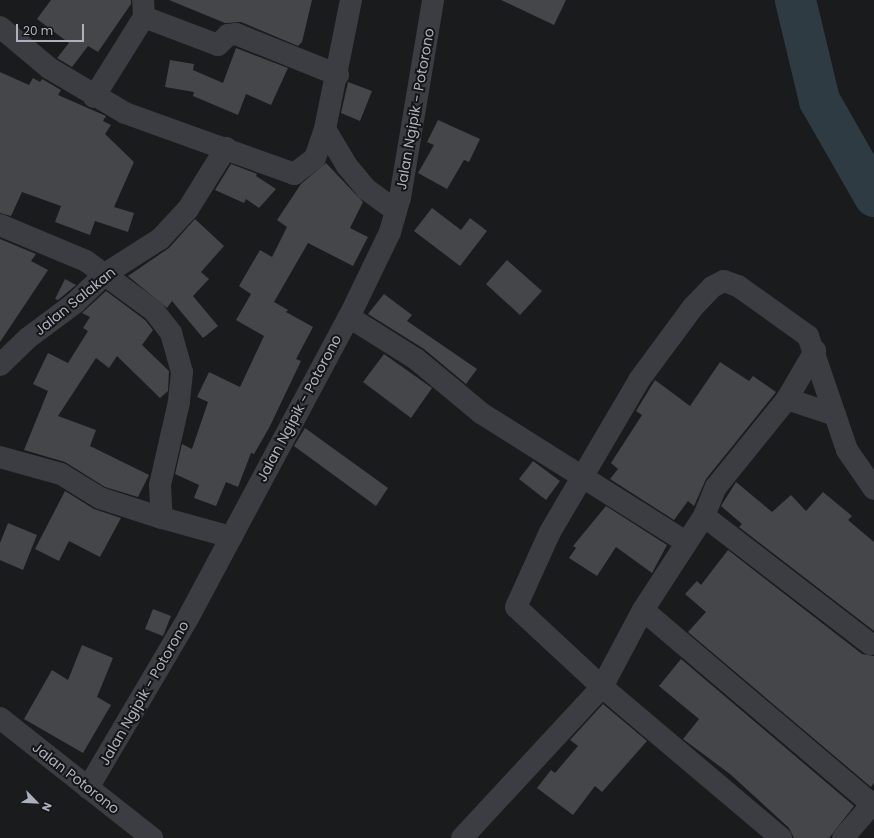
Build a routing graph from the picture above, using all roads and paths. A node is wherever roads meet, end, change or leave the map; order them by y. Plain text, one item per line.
1 (351, 0) edge
2 (433, 0) edge
3 (143, 9) edge
4 (0, 27) edge
5 (338, 75) junction
6 (94, 97) junction
7 (325, 129) junction
8 (226, 148) junction
9 (396, 211) junction
10 (0, 225) edge
11 (105, 274) junction
12 (349, 317) junction
13 (815, 351) junction
14 (0, 365) edge
15 (787, 399) junction
16 (835, 416) junction
17 (0, 457) edge
18 (581, 478) junction
19 (874, 489) edge
20 (704, 516) junction
21 (162, 518) junction
22 (231, 537) junction
23 (686, 542) junction
24 (643, 610) junction
25 (870, 644) dead end
26 (602, 687) junction
27 (0, 718) edge
28 (88, 788) junction
29 (873, 803) edge
30 (152, 838) edge
31 (462, 838) edge
32 (781, 838) edge
33 (843, 838) edge

1 - 5 street
2 - 9 street, Jalan Ngipik - Potorono
3 - 5 street
3 - 6 street
4 - 6 street
5 - 7 street
6 - 8 street
7 - 8 street
7 - 9 street
8 - 11 street, Jalan Salakan
9 - 12 street, Jalan Ngipik - Potorono
10 - 11 street
11 - 14 street, Jalan Salakan
11 - 21 street
12 - 18 street
12 - 22 street, Jalan Ngipik - Potorono
13 - 15 street
13 - 16 street
13 - 18 street
15 - 16 street
15 - 20 street
16 - 19 street
17 - 21 street
18 - 23 street
18 - 26 street
20 - 23 street
20 - 25 street
21 - 22 street
22 - 28 street, Jalan Ngipik - Potorono
23 - 24 street
24 - 26 street
24 - 29 street
26 - 31 street
26 - 32 street
27 - 28 street, Jalan Potorono
28 - 30 street, Jalan Potorono
29 - 33 street

